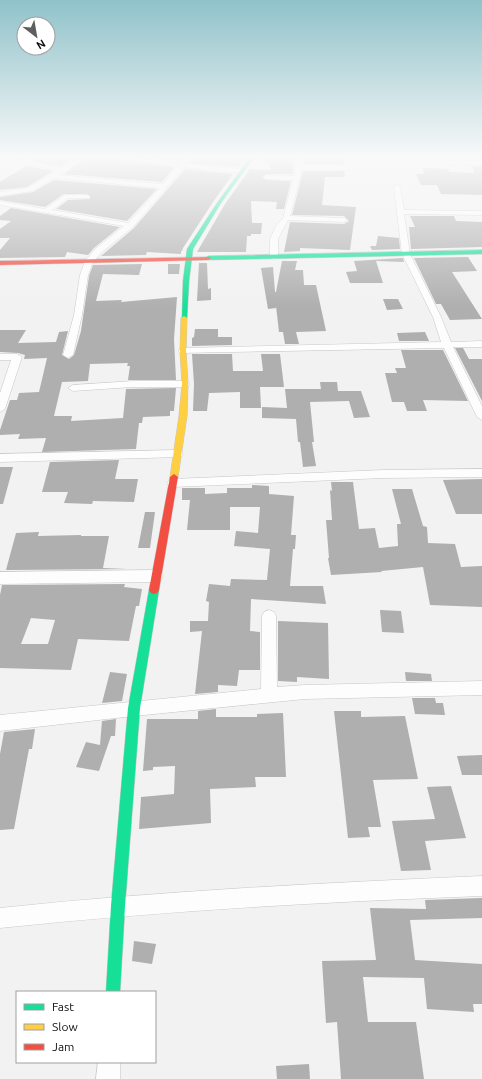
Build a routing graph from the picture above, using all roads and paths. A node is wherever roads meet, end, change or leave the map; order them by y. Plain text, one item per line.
1 (19, 206) edge
2 (53, 206) edge
3 (146, 206) edge
4 (216, 206) edge
5 (289, 206) edge
6 (400, 206) edge
7 (46, 211) junction
8 (401, 212) junction
9 (482, 213) edge
10 (286, 218) junction
11 (344, 220) dead end
12 (130, 225) junction
13 (482, 252) edge
14 (406, 254) junction
15 (274, 257) junction
16 (189, 259) junction
17 (89, 261) junction
18 (0, 263) edge
19 (482, 344) edge
20 (447, 345) junction
21 (183, 352) junction
22 (68, 355) dead end
23 (0, 357) edge
24 (185, 384) junction
25 (73, 388) dead end
26 (0, 409) edge
27 (482, 417) edge
28 (177, 454) junction
29 (0, 458) edge
30 (482, 473) edge
31 (173, 483) junction
32 (156, 576) junction
33 (0, 579) edge
34 (269, 616) dead end
35 (482, 688) edge
36 (269, 695) junction
37 (134, 708) junction
38 (0, 723) edge
39 (482, 886) edge
40 (118, 906) junction
41 (0, 918) edge
42 (113, 991) edge
43 (109, 1063) edge
44 (108, 1079) edge

1 - 7 street
2 - 7 street
3 - 12 street
4 - 16 street
5 - 10 street
6 - 8 street
7 - 12 street
8 - 9 street
8 - 14 street
10 - 11 street
10 - 15 street
12 - 17 street
13 - 14 street
14 - 15 street
14 - 20 street
15 - 16 street
16 - 17 street
16 - 21 street
17 - 18 street
17 - 22 street
19 - 20 street
20 - 21 street
20 - 27 street
21 - 24 street
23 - 26 street
24 - 25 street
24 - 28 street
28 - 29 street
28 - 31 street
30 - 31 street
31 - 32 street
32 - 33 street
32 - 37 street
34 - 36 street
35 - 36 street
36 - 37 street
37 - 38 street
37 - 40 street
39 - 40 street
40 - 41 street
40 - 42 street
43 - 44 street

